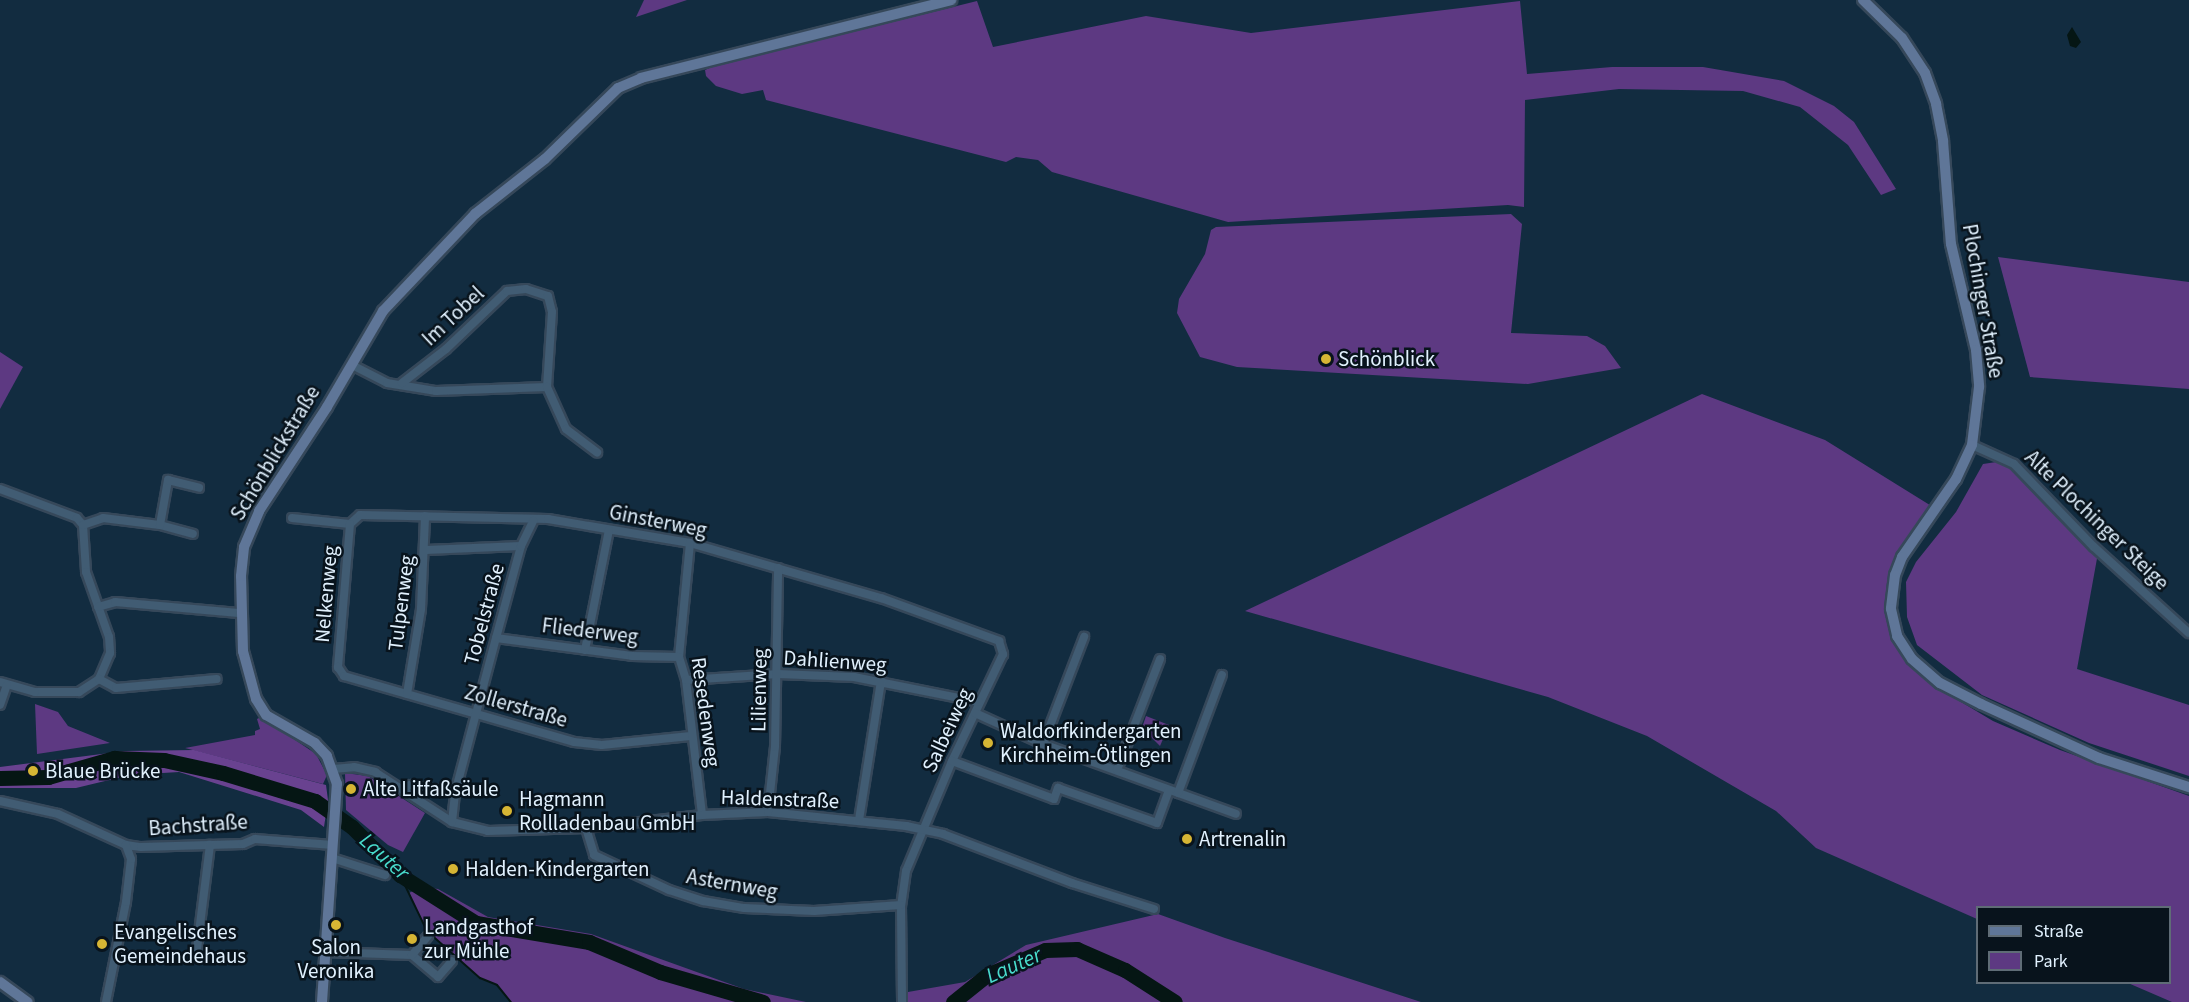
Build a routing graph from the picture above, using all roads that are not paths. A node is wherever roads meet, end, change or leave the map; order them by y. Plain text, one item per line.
1 (951, 0) edge
2 (1863, 0) edge
3 (351, 365) junction
4 (402, 383) junction
5 (547, 387) junction
6 (1972, 445) junction
7 (597, 452) dead end
8 (199, 488) dead end
9 (0, 489) edge
10 (425, 516) junction
11 (292, 518) dead end
12 (533, 521) junction
13 (350, 524) junction
14 (83, 525) junction
15 (159, 525) junction
16 (609, 530) junction
17 (193, 534) dead end
18 (690, 543) junction
19 (521, 546) junction
20 (426, 550) junction
21 (778, 568) junction
22 (98, 607) junction
23 (239, 613) junction
24 (2189, 633) edge
25 (1084, 637) dead end
26 (496, 638) junction
27 (1004, 646) joint
28 (585, 650) junction
29 (679, 657) junction
30 (1160, 659) dead end
31 (338, 667) joint
32 (777, 674) junction
33 (1222, 675) dead end
34 (99, 679) junction
35 (217, 679) dead end
36 (686, 680) junction
37 (881, 681) junction
38 (4, 683) edge
39 (407, 694) junction
40 (979, 702) junction
41 (0, 705) edge
42 (975, 713) junction
43 (476, 715) junction
44 (691, 736) junction
45 (1043, 744) junction
46 (952, 761) junction
47 (333, 769) junction
48 (1116, 771) junction
49 (2189, 787) edge
50 (404, 788) junction
51 (1169, 790) junction
52 (455, 793) junction
53 (1178, 793) junction
54 (0, 801) edge
55 (768, 812) junction
56 (1236, 814) dead end
57 (702, 815) junction
58 (859, 820) junction
59 (452, 822) junction
60 (586, 828) junction
61 (922, 829) junction
62 (333, 844) junction
63 (126, 845) junction
64 (210, 845) junction
65 (332, 858) junction
66 (385, 875) dead end
67 (901, 905) junction
68 (1154, 909) dead end
69 (428, 936) dead end
70 (197, 949) dead end
71 (325, 952) junction
72 (412, 956) junction
73 (452, 961) dead end
74 (0, 982) edge
75 (28, 1002) edge
76 (106, 1002) edge
77 (321, 1002) edge
78 (902, 1002) edge

1 - 3 street, Schönblickstraße
2 - 6 street, Plochinger Straße
3 - 4 street
3 - 23 street, Schönblickstraße
4 - 5 street
4 - 5 street, Im Tobel
5 - 7 street, Im Tobel
6 - 24 street, Alte Plochinger Steige
6 - 49 street, Plochinger Straße
8 - 15 street
9 - 14 street
10 - 12 street, Ginsterweg
10 - 13 street, Ginsterweg
10 - 20 street, Tulpenweg
11 - 13 street, Ginsterweg
12 - 16 street, Ginsterweg
12 - 19 street, Tobelstraße
13 - 31 street, Nelkenweg
14 - 15 street
14 - 22 street
15 - 17 street
16 - 18 street, Ginsterweg
16 - 28 street
18 - 21 street, Ginsterweg
18 - 29 street, Resedenweg
19 - 20 street
19 - 26 street, Tobelstraße
20 - 39 street, Tulpenweg
21 - 27 street, Ginsterweg
21 - 32 street, Lilienweg
22 - 23 street
22 - 34 street
23 - 47 street, Schönblickstraße
25 - 45 street
26 - 28 street, Fliederweg
26 - 43 street, Tobelstraße
27 - 40 street, Salbeiweg
28 - 29 street, Fliederweg
29 - 36 street, Resedenweg
30 - 48 street
31 - 39 street, Zollerstraße
32 - 36 street, Dahlienweg
32 - 37 street, Dahlienweg
32 - 55 street, Lilienweg
33 - 53 street
34 - 35 street
34 - 38 street
36 - 44 street, Resedenweg
37 - 40 street, Dahlienweg
37 - 58 street
38 - 41 street
39 - 43 street, Zollerstraße
40 - 42 street, Salbeiweg
42 - 45 street
42 - 46 street, Salbeiweg
43 - 44 street, Zollerstraße
43 - 52 street, Tobelstraße
44 - 57 street, Resedenweg
45 - 48 street
46 - 51 street
46 - 61 street, Salbeiweg
47 - 50 street, Haldenstraße
47 - 62 street
48 - 51 street
50 - 52 street, Haldenstraße
50 - 59 street, Haldenstraße
51 - 53 street
52 - 59 street, Tobelstraße
53 - 56 street
54 - 63 street, Bachstraße
55 - 57 street, Haldenstraße
55 - 58 street, Haldenstraße
57 - 60 street, Haldenstraße
58 - 61 street, Haldenstraße
59 - 60 street, Haldenstraße
60 - 67 street, Asternweg
61 - 67 street
61 - 68 street, Haldenstraße
62 - 64 street, Bachstraße
62 - 65 street
63 - 64 street, Bachstraße
63 - 76 street
64 - 70 street
65 - 66 street
65 - 71 street
67 - 78 street
69 - 72 street
71 - 72 street
71 - 77 street
72 - 73 street
74 - 75 street

